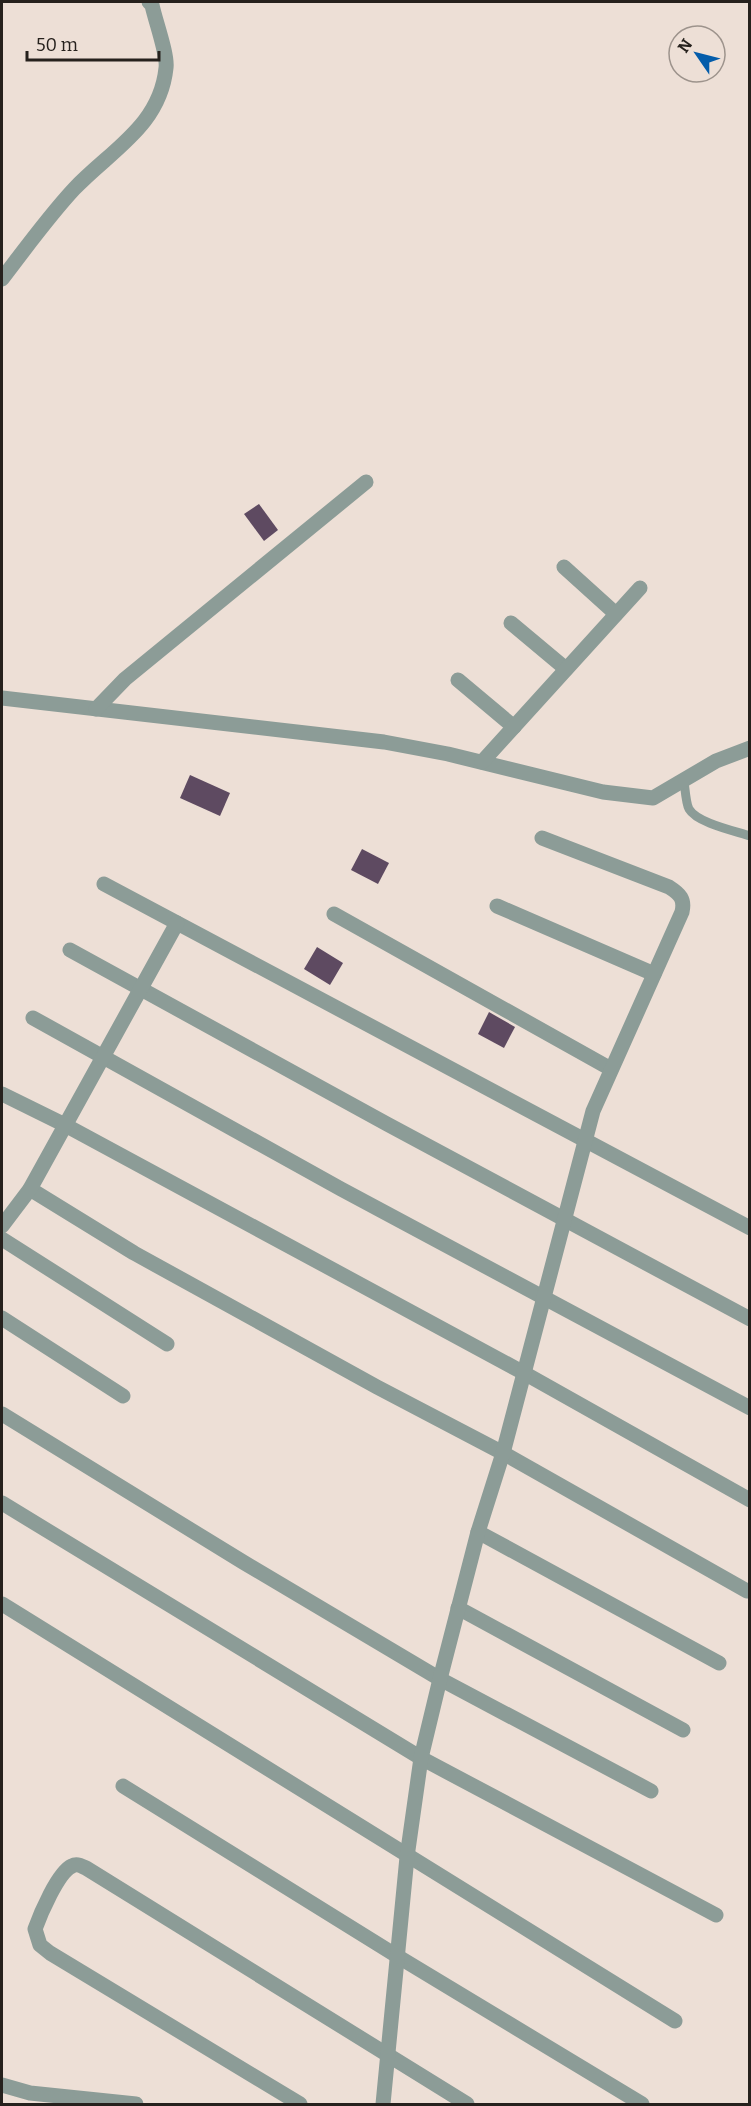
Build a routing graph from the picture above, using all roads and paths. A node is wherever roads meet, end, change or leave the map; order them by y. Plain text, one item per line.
1 (149, 2) edge
2 (2, 279) edge
3 (366, 482) dead end
4 (564, 567) dead end
5 (640, 588) dead end
6 (616, 614) junction
7 (511, 623) dead end
8 (566, 669) junction
9 (458, 680) dead end
10 (2, 698) edge
11 (96, 709) junction
12 (514, 727) junction
13 (750, 748) edge
14 (482, 762) junction
15 (684, 781) junction
16 (750, 836) edge
17 (542, 838) dead end
18 (104, 884) dead end
19 (497, 906) dead end
20 (334, 914) dead end
21 (177, 923) junction
22 (70, 950) dead end
23 (654, 974) junction
24 (141, 989) junction
25 (33, 1018) dead end
26 (103, 1057) junction
27 (611, 1069) junction
28 (2, 1094) edge
29 (65, 1125) junction
30 (585, 1140) junction
31 (30, 1189) junction
32 (564, 1219) junction
33 (2, 1226) edge
34 (750, 1228) edge
35 (2, 1239) edge
36 (545, 1298) junction
37 (2, 1318) edge
38 (750, 1319) edge
39 (166, 1344) dead end
40 (524, 1373) junction
41 (123, 1396) dead end
42 (750, 1408) edge
43 (2, 1414) edge
44 (503, 1453) junction
45 (750, 1500) edge
46 (2, 1503) edge
47 (478, 1532) junction
48 (747, 1591) dead end
49 (2, 1604) edge
50 (458, 1608) junction
51 (719, 1663) dead end
52 (440, 1679) junction
53 (683, 1730) dead end
54 (421, 1758) junction
55 (123, 1786) dead end
56 (651, 1791) dead end
57 (407, 1857) junction
58 (716, 1915) dead end
59 (397, 1956) junction
60 (675, 2021) dead end
61 (387, 2056) junction
62 (2, 2085) edge
63 (136, 2104) edge
64 (300, 2104) edge
65 (383, 2104) edge
66 (467, 2104) edge
67 (642, 2104) edge

1 - 2 street
3 - 11 street
4 - 6 street
5 - 6 street
6 - 8 street
7 - 8 street
8 - 12 street
9 - 12 street
10 - 11 street
11 - 14 street
12 - 14 street
13 - 15 street
14 - 15 street
15 - 16 lane
17 - 23 street
18 - 21 street
19 - 23 street
20 - 27 street
21 - 24 street
21 - 30 street
22 - 24 street
23 - 27 street
24 - 26 street
24 - 32 street
25 - 26 street
26 - 29 street
26 - 36 street
27 - 30 street
28 - 29 street
29 - 31 street
29 - 40 street
30 - 32 street
30 - 34 street
31 - 33 street
31 - 44 street
32 - 36 street
32 - 38 street
35 - 39 street
36 - 40 street
36 - 42 street
37 - 41 street
40 - 44 street
40 - 45 street
43 - 52 street
44 - 47 street
44 - 48 street
46 - 54 street
47 - 50 street
47 - 51 street
49 - 57 street
50 - 52 street
50 - 53 street
52 - 54 street
52 - 56 street
54 - 57 street
54 - 58 street
55 - 59 street
57 - 59 street
57 - 60 street
59 - 61 street
59 - 67 street
61 - 64 street
61 - 65 street
61 - 66 street
62 - 63 street

